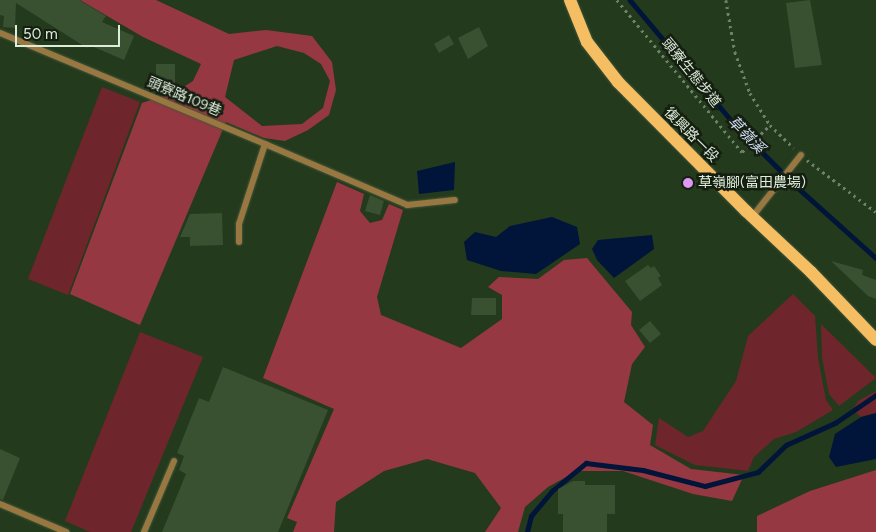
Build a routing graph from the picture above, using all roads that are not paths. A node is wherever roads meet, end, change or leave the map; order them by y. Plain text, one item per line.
1 (570, 0) edge
2 (0, 33) edge
3 (265, 144) junction
4 (801, 155) road end
5 (455, 200) dead end
6 (752, 216) junction
7 (239, 242) dead end
8 (876, 340) edge
9 (174, 461) dead end
10 (0, 504) edge
11 (66, 532) edge
12 (144, 532) edge

1 - 6 main road, 復興路一段
2 - 3 lane, 頭寮路109巷
3 - 5 lane, 頭寮路109巷
3 - 7 lane
4 - 6 lane
6 - 8 main road, 復興路一段
9 - 12 lane
10 - 11 lane

